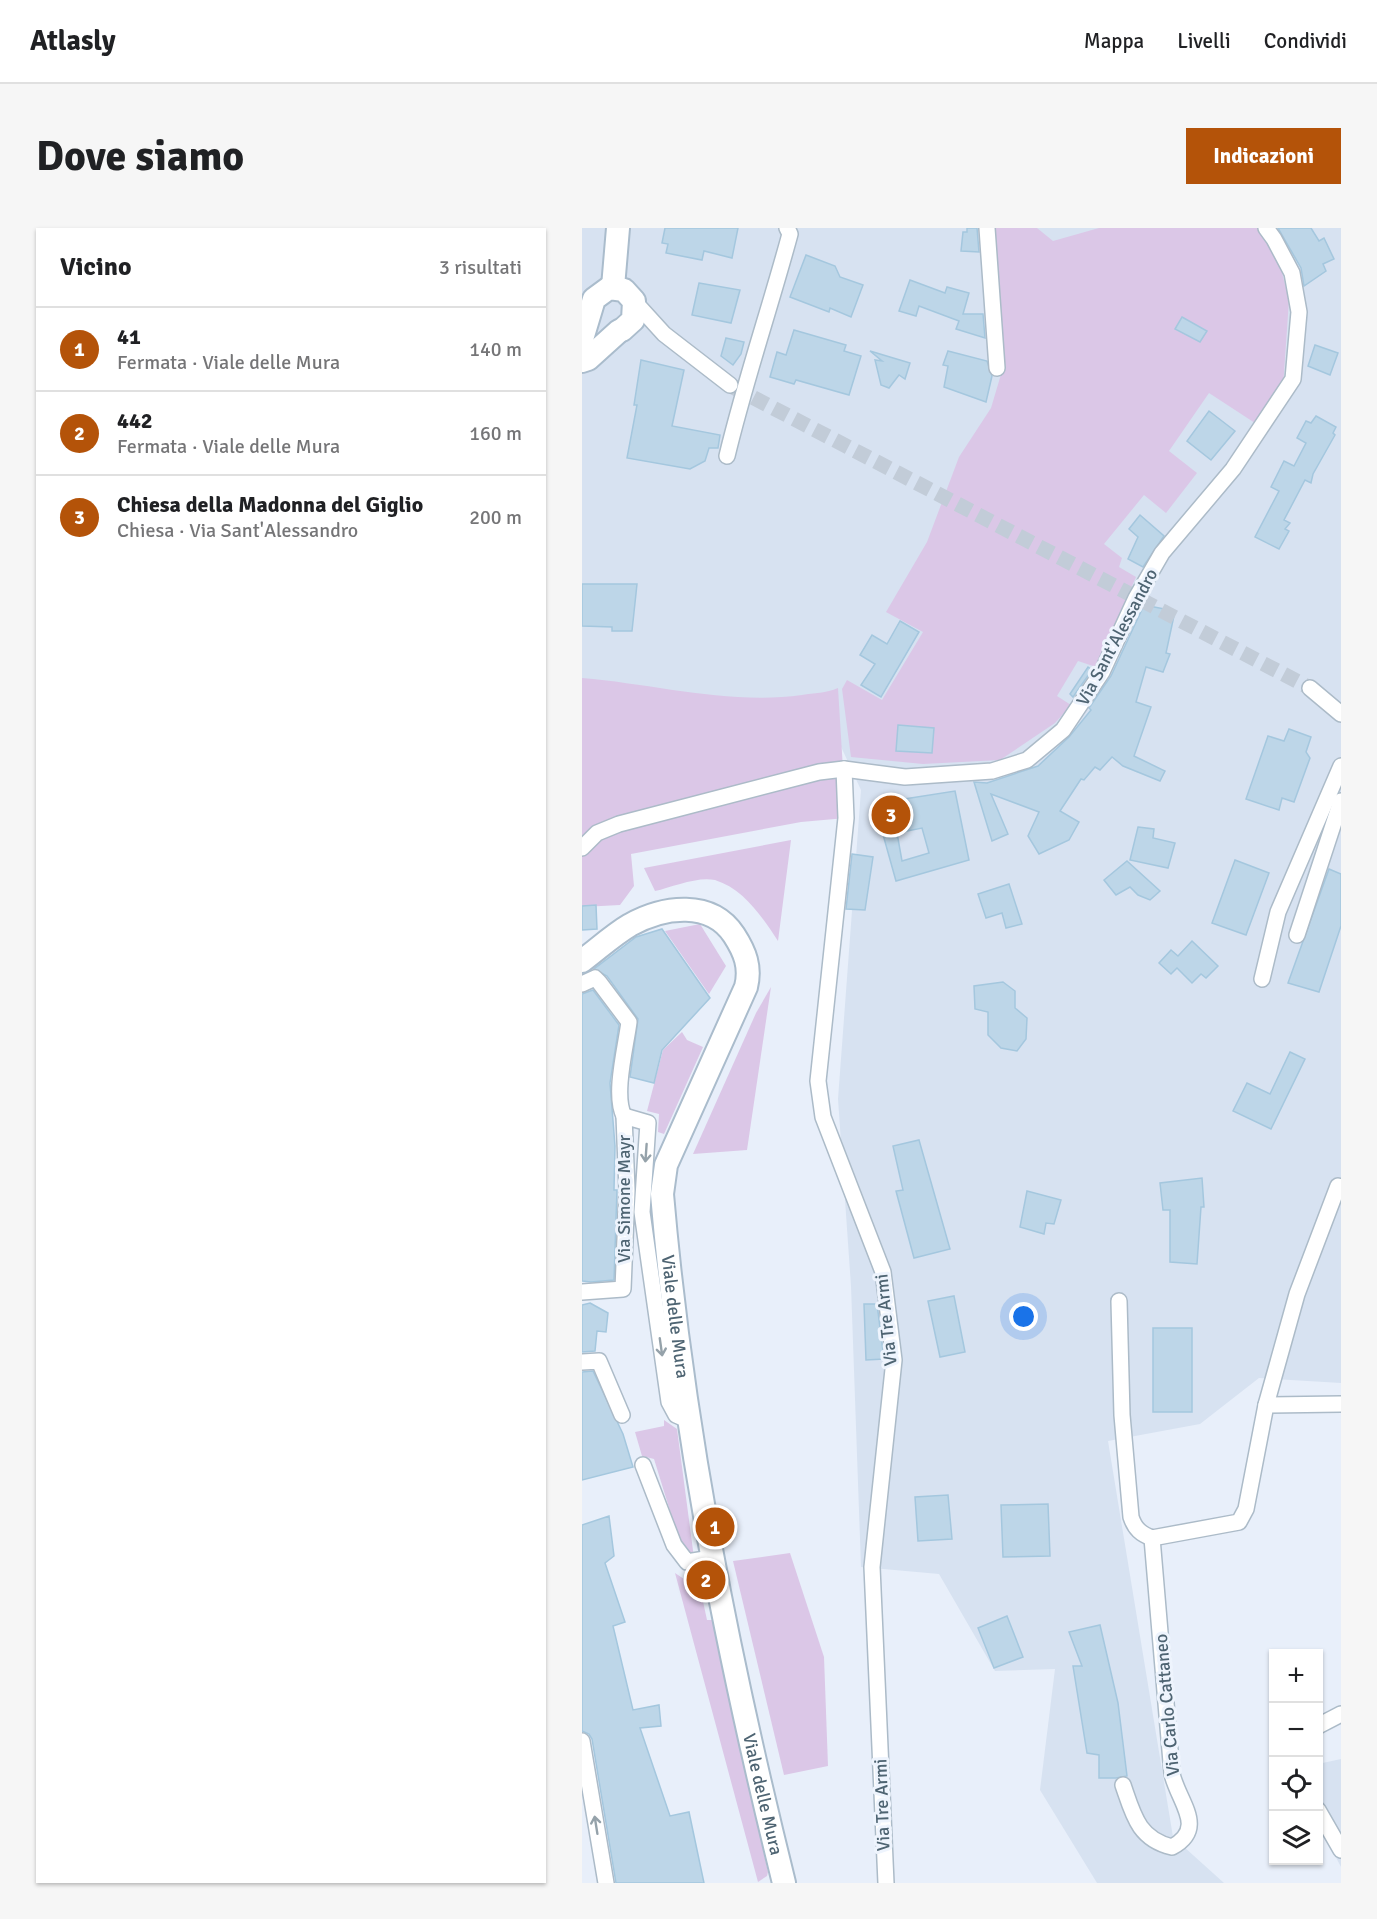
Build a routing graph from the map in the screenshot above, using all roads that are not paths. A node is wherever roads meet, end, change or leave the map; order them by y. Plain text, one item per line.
1 (618, 228) edge
2 (787, 228) edge
3 (987, 228) edge
4 (1266, 228) edge
5 (613, 287) junction
6 (634, 301) junction
7 (585, 327) edge
8 (621, 330) junction
9 (664, 334) junction
10 (582, 361) edge
11 (997, 368) dead end
12 (730, 385) tunnel mouth
13 (727, 456) dead end
14 (1310, 688) tunnel mouth
15 (1341, 714) edge
16 (1341, 766) edge
17 (844, 769) junction
18 (1341, 801) edge
19 (582, 848) edge
20 (1297, 935) dead end
21 (582, 961) edge
22 (1262, 980) dead end
23 (582, 984) edge
24 (623, 1113) junction
25 (1338, 1186) dead end
26 (582, 1292) edge
27 (1119, 1301) dead end
28 (582, 1362) edge
29 (1341, 1404) edge
30 (1266, 1405) junction
31 (622, 1415) dead end
32 (690, 1421) junction
33 (643, 1465) dead end
34 (1152, 1538) junction
35 (711, 1558) junction
36 (1341, 1714) edge
37 (1323, 1723) edge
38 (582, 1741) edge
39 (1123, 1785) dead end
40 (1319, 1811) edge
41 (1341, 1850) edge
42 (606, 1883) edge
43 (784, 1883) edge
44 (886, 1883) edge

1 - 5 street
2 - 13 street
3 - 11 street
4 - 17 street, Via Sant'Alessandro
5 - 6 street
5 - 7 street
6 - 8 street
6 - 9 street
7 - 8 street
8 - 9 street
8 - 10 street
9 - 12 street
14 - 15 street
16 - 22 street
17 - 19 street, Via Sant'Alessandro
17 - 44 street, Via Tre Armi
18 - 20 street
21 - 32 street, Viale delle Mura
23 - 24 street
24 - 26 street, Via Simone Mayr
24 -> 32 street, Via Simone Mayr
25 - 30 street
27 - 34 street
28 - 31 street
29 - 30 street
30 - 34 street
32 - 35 street, Viale delle Mura
33 - 35 street
34 - 39 street, Via Carlo Cattaneo
35 - 43 street, Viale delle Mura
36 - 37 street
42 -> 38 street
40 - 41 street

